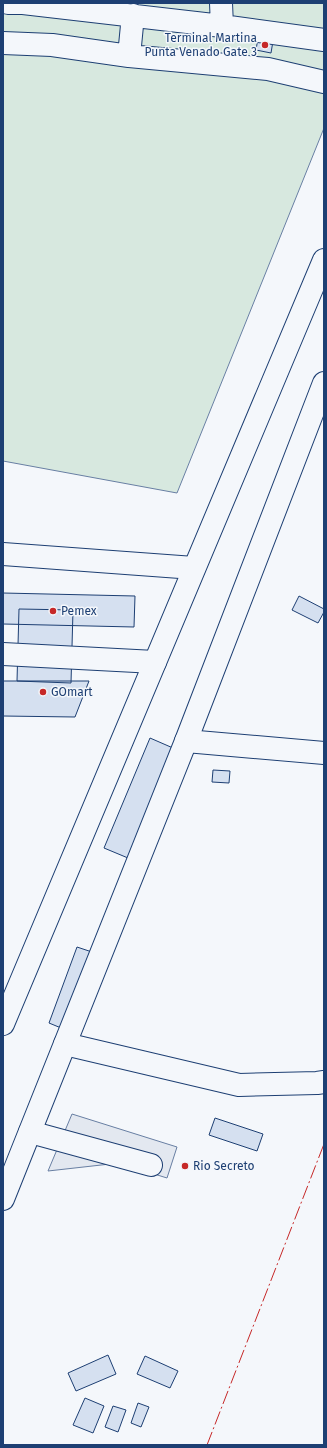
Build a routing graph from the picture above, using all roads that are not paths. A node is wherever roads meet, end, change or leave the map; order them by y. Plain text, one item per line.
1 (8, 3) edge
2 (221, 3) edge
3 (133, 15) junction
4 (222, 26) junction
5 (324, 40) edge
6 (3, 43) edge
7 (130, 56) junction
8 (324, 82) edge
9 (324, 260) edge
10 (324, 383) edge
11 (3, 554) edge
12 (194, 568) junction
13 (3, 654) edge
14 (155, 662) junction
15 (186, 741) junction
16 (324, 753) edge
17 (3, 1024) edge
18 (65, 1044) junction
19 (324, 1082) edge
20 (30, 1132) junction
21 (151, 1165) dead end
22 (3, 1199) edge

1 - 3 main road
2 - 4 main road
3 - 4 main road
3 - 7 main road
4 - 5 main road
6 - 7 main road
7 - 8 main road
9 - 12 main road
10 - 15 main road
11 - 12 main road
12 - 14 main road
13 - 14 main road
14 - 17 main road
15 - 16 main road
15 - 18 main road
18 - 19 main road
18 - 20 main road
20 - 21 main road
20 - 22 main road

